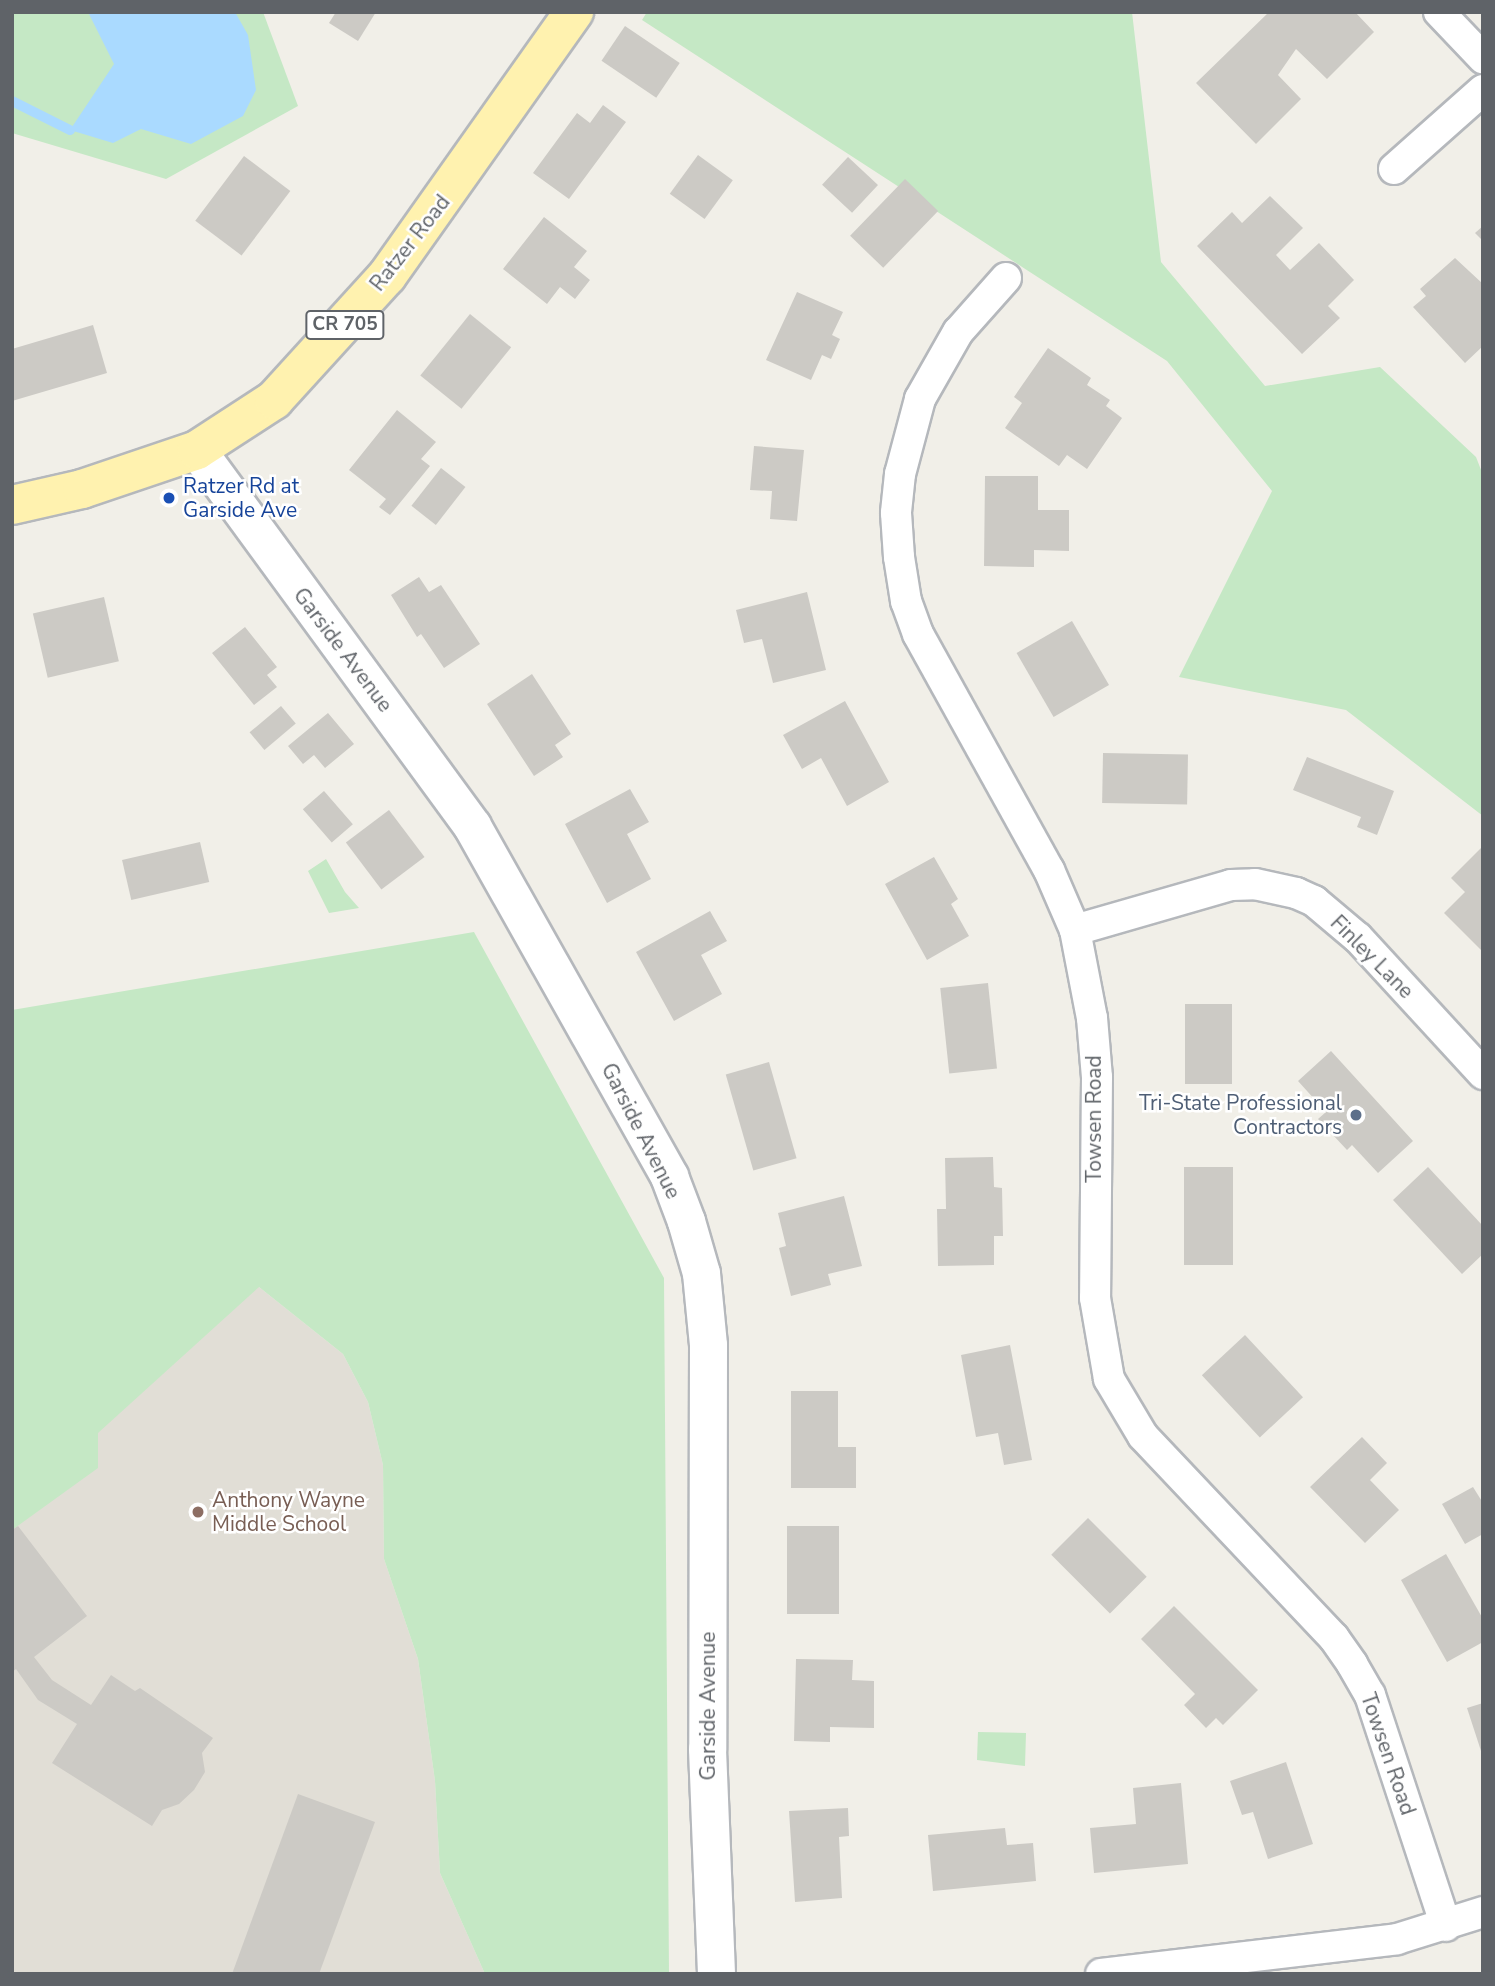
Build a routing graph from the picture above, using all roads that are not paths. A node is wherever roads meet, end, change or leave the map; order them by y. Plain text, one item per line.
1 (574, 12) edge
2 (1439, 12) edge
3 (1483, 58) edge
4 (1483, 90) edge
5 (1394, 169) dead end
6 (1006, 278) dead end
7 (197, 450) junction
8 (12, 505) edge
9 (1075, 930) junction
10 (1483, 1074) edge
11 (1483, 1912) edge
12 (1446, 1926) junction
13 (1132, 1972) edge
14 (716, 1974) edge
15 (1101, 1974) edge

1 - 7 main road, Ratzer Road / CR 705
2 - 3 street
4 - 5 street
6 - 9 street, Towsen Road
7 - 8 main road, Ratzer Road / CR 705
7 - 14 street, Garside Avenue
9 - 10 street, Finley Lane
9 - 12 street, Towsen Road
11 - 12 street
12 - 13 street
13 - 15 street

